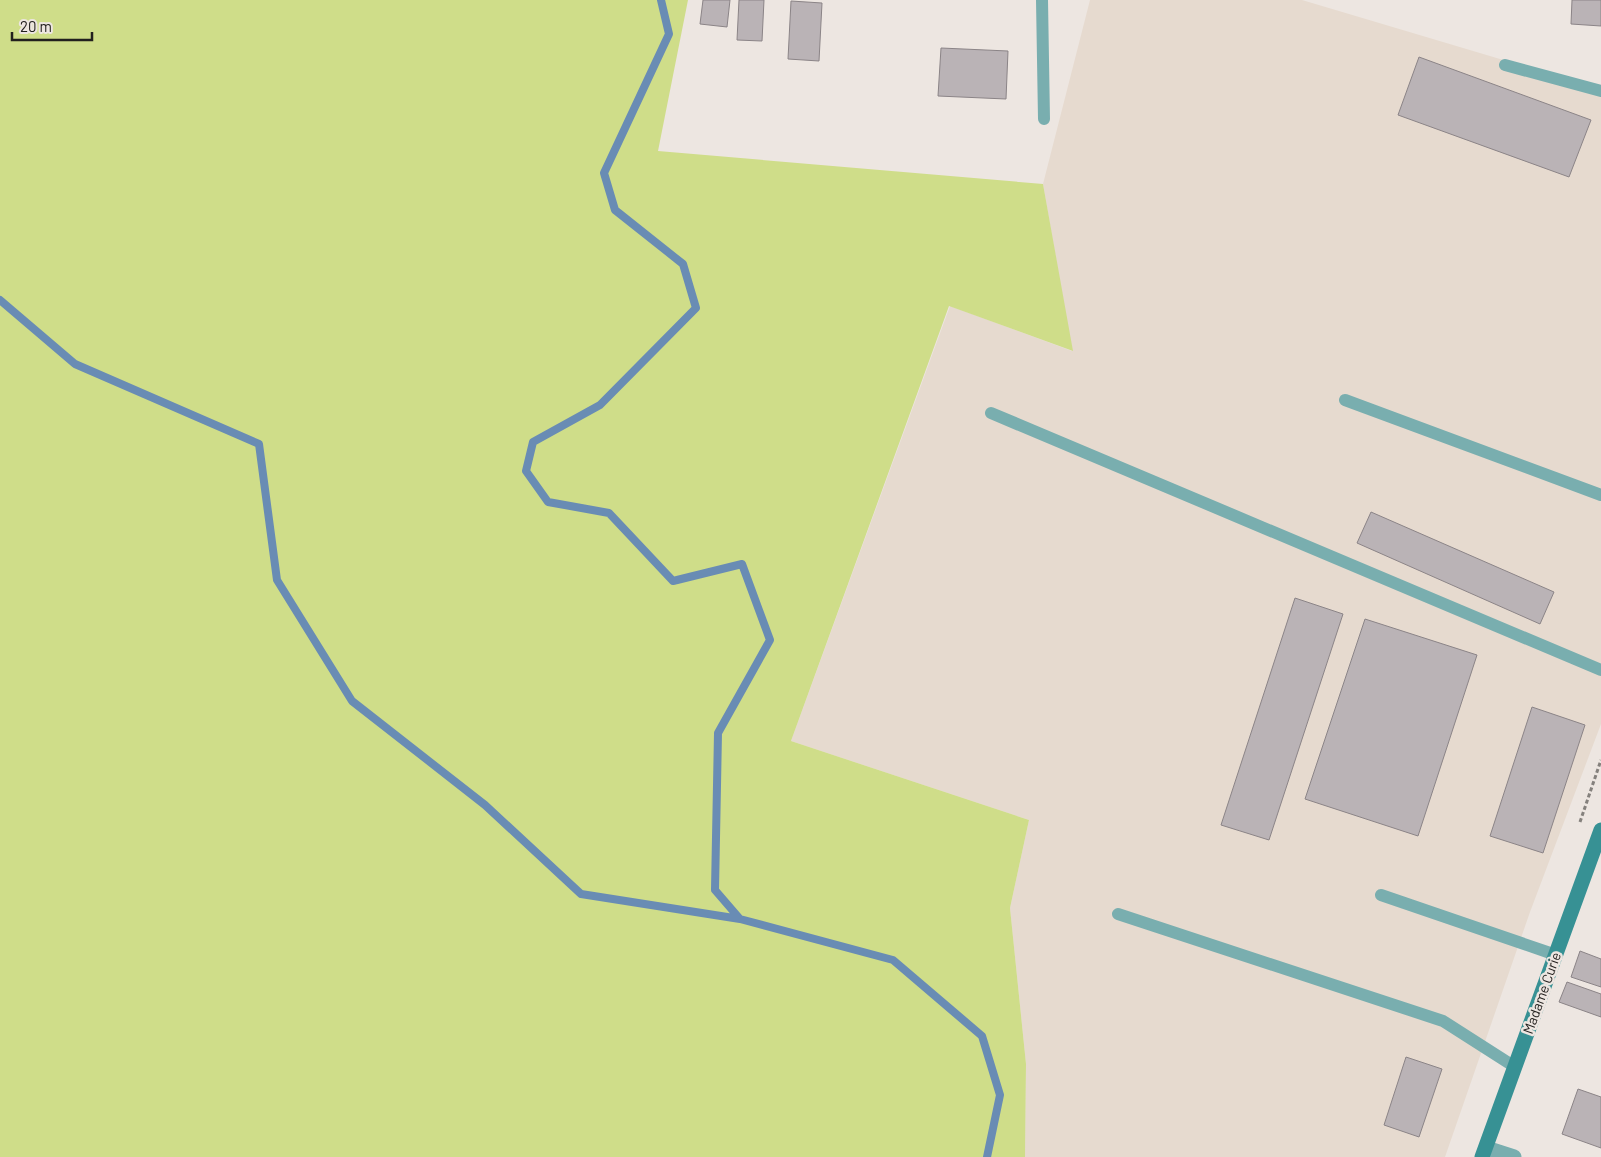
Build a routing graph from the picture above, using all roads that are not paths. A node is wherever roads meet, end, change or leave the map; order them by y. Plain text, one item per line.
1 (1042, 0) edge
2 (1505, 65) dead end
3 (1601, 91) edge
4 (1044, 119) dead end
5 (1345, 400) dead end
6 (991, 414) dead end
7 (1601, 495) edge
8 (1601, 670) edge
9 (1601, 830) edge
10 (1381, 895) dead end
11 (1118, 914) dead end
12 (1556, 955) junction
13 (1515, 1067) junction
14 (1484, 1152) edge
15 (1514, 1157) edge

1 - 4 lane
2 - 3 lane
5 - 7 lane
6 - 8 lane
9 - 12 main road, Madame Curie
10 - 12 lane
11 - 13 lane
12 - 13 main road, Madame Curie
13 - 14 main road, Madame Curie
14 - 15 street

